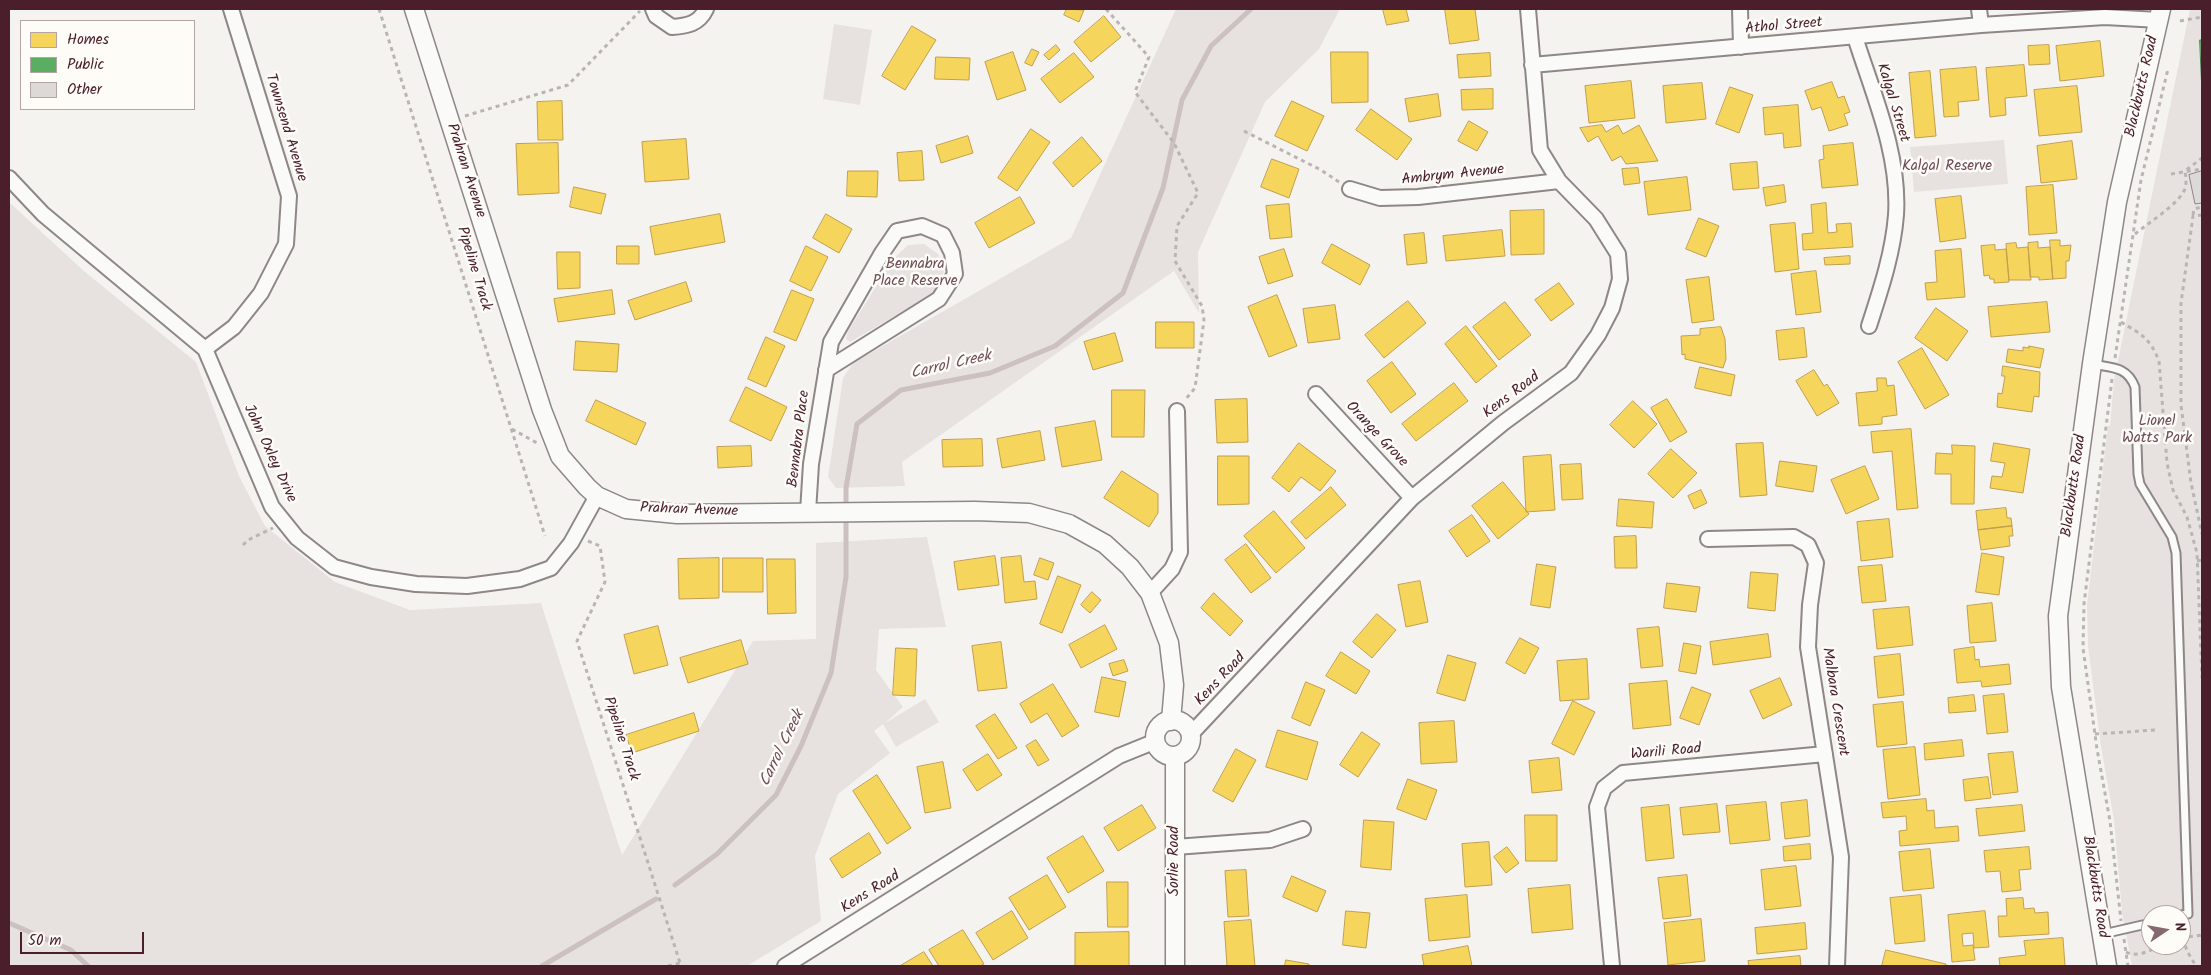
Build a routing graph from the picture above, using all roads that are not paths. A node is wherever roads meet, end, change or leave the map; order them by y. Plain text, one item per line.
1 (231, 9) edge
2 (414, 9) edge
3 (653, 9) edge
4 (706, 9) edge
5 (1528, 9) edge
6 (1740, 9) edge
7 (1979, 9) edge
8 (2160, 15) edge
9 (1981, 25) junction
10 (1855, 37) junction
11 (1741, 46) junction
12 (1532, 64) junction
13 (9, 178) edge
14 (1559, 181) junction
15 (1350, 189) road end
16 (1870, 326) dead end
17 (205, 350) junction
18 (2092, 364) junction
19 (826, 370) junction
20 (1316, 394) dead end
21 (1177, 411) road end
22 (597, 496) junction
23 (1412, 498) junction
24 (808, 512) junction
25 (1708, 539) dead end
26 (1150, 593) junction
27 (1171, 721) junction
28 (1191, 734) junction
29 (1156, 741) junction
30 (1825, 754) junction
31 (1176, 756) junction
32 (1302, 829) dead end
33 (1175, 847) junction
34 (2188, 905) edge
35 (2141, 925) edge
36 (2102, 934) junction
37 (785, 966) edge
38 (1175, 966) edge
39 (1612, 966) edge
40 (1837, 966) edge
41 (2107, 966) edge

1 - 17 street, Townsend Avenue
2 - 22 street, Prahran Avenue
3 - 4 street
5 - 12 street, Kens Road
6 - 11 street
7 - 9 street
8 - 9 street, Athol Street
8 - 18 street, Blackbutts Road
9 - 10 street, Athol Street
10 - 11 street, Athol Street
10 - 16 street, Kalgal Street
11 - 12 street, Athol Street
12 - 14 street, Kens Road
13 - 17 street, John Oxley Drive
14 - 15 street, Ambrym Avenue
14 - 23 street, Kens Road
17 - 22 street, John Oxley Drive
18 - 34 lane
18 - 36 street, Blackbutts Road
19 - 19 street, Bennabra Place
19 - 24 street, Bennabra Place
20 - 23 street, Orange Grove
21 - 26 street
22 - 24 street, Prahran Avenue
23 - 28 street, Kens Road
24 - 26 street, Prahran Avenue
25 - 30 street, Malbara Crescent
26 - 27 street, Prahran Avenue
27 - 28 street
27 - 29 street
28 - 31 street
29 - 31 street
29 - 37 street, Kens Road
30 - 39 street, Warili Road
30 - 40 street, Malbara Crescent
31 - 33 street, Sorlie Road
32 - 33 street
33 - 38 street, Sorlie Road
35 - 36 lane
36 - 41 street, Blackbutts Road

